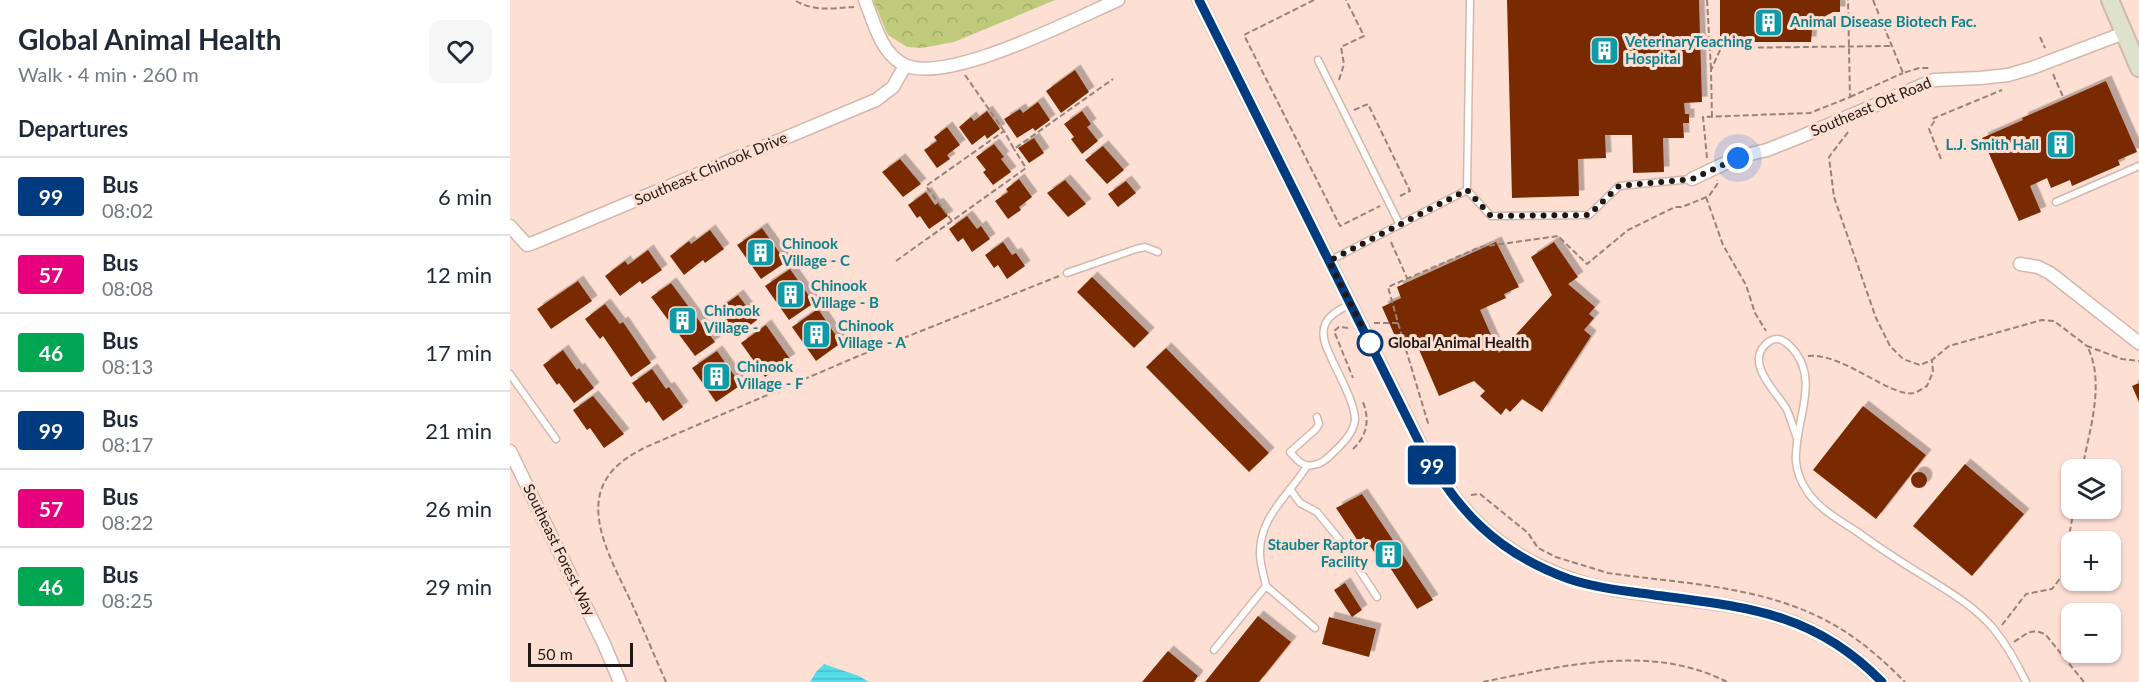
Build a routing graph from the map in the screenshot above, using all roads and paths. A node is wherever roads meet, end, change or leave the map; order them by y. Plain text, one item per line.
1 (1118, 0) edge
2 (1201, 0) edge
3 (1314, 0) edge
4 (1470, 0) edge
5 (1707, 0) edge
6 (1848, 0) edge
7 (1873, 0) edge
8 (2110, 0) edge
9 (796, 1) edge
10 (866, 3) edge
11 (1244, 35) dead end
12 (2127, 35) junction
13 (2040, 37) dead end
14 (1891, 46) junction
15 (1849, 47) junction
16 (2042, 54) dead end
17 (1318, 60) dead end
18 (905, 66) junction
19 (952, 66) junction
20 (1929, 68) dead end
21 (2139, 68) edge
22 (1711, 70) junction
23 (2052, 72) dead end
24 (1903, 74) junction
25 (1113, 79) dead end
26 (2002, 90) dead end
27 (1850, 97) junction
28 (2064, 99) dead end
29 (1856, 113) junction
30 (1004, 132) junction
31 (1014, 149) junction
32 (1941, 159) dead end
33 (2139, 166) edge
34 (1692, 179) joint
35 (1467, 190) junction
36 (1706, 197) dead end
37 (2056, 202) dead end
38 (952, 221) junction
39 (1400, 225) junction
40 (510, 226) edge
41 (1391, 243) dead end
42 (1158, 252) dead end
43 (896, 261) dead end
44 (1329, 261) junction
45 (2020, 264) dead end
46 (1067, 273) joint
47 (1407, 279) dead end
48 (1388, 288) dead end
49 (1350, 303) junction
50 (1370, 314) dead end
51 (1370, 323) dead end
52 (1375, 323) junction
53 (1398, 323) junction
54 (1773, 340) junction
55 (2139, 343) edge
56 (2087, 346) junction
57 (1799, 357) junction
58 (1932, 360) junction
59 (2139, 361) edge
60 (510, 374) edge
61 (1317, 417) dead end
62 (1427, 431) dead end
63 (1797, 438) junction
64 (556, 439) dead end
65 (510, 452) edge
66 (2084, 459) edge
67 (1307, 466) junction
68 (1290, 489) junction
69 (1466, 495) dead end
70 (2072, 519) edge
71 (1266, 586) junction
72 (1377, 597) dead end
73 (1315, 628) dead end
74 (1995, 632) junction
75 (2006, 647) junction
76 (1214, 650) dead end
77 (620, 682) edge
78 (666, 682) edge
79 (1483, 682) edge
80 (1727, 682) edge
81 (1882, 682) edge
82 (1905, 682) edge
83 (2026, 682) edge
84 (2084, 682) edge

1 - 19 street
2 - 44 street
3 - 11 path
4 - 35 lane
5 - 22 path
6 - 15 path
7 - 14 path
8 - 12 street
9 - 10 path
10 - 18 street
12 - 21 street
12 - 29 street, Southeast Ott Road
13 - 16 path
14 - 15 path
14 - 24 path
15 - 22 path
15 - 27 path
17 - 39 lane
18 - 19 street
18 - 40 street, Southeast Chinook Drive
19 - 30 path
20 - 24 path
22 - 27 path
23 - 28 path
24 - 27 path
25 - 31 path
26 - 32 path
29 - 34 street, Southeast Ott Road
29 - 58 path
30 - 31 path
30 - 38 path
31 - 38 path
33 - 37 lane
34 - 35 lane
35 - 39 lane
36 - 54 path
38 - 43 path
39 - 44 lane
41 - 47 path
42 - 46 lane
44 - 49 street
45 - 55 street
46 - 78 path
48 - 53 path
49 - 67 lane
49 - 81 street
50 - 52 path
51 - 52 path
52 - 53 path
53 - 62 path
54 - 57 lane
54 - 63 lane
56 - 58 path
56 - 59 path
56 - 66 path
57 - 58 path
57 - 63 lane
60 - 64 lane
61 - 67 lane
63 - 74 lane
65 - 77 street, Southeast Forest Way
67 - 68 lane
68 - 71 lane
68 - 72 lane
69 - 82 path
70 - 74 path
71 - 73 lane
71 - 76 lane
74 - 75 lane
75 - 83 lane
75 - 84 path
79 - 80 path

